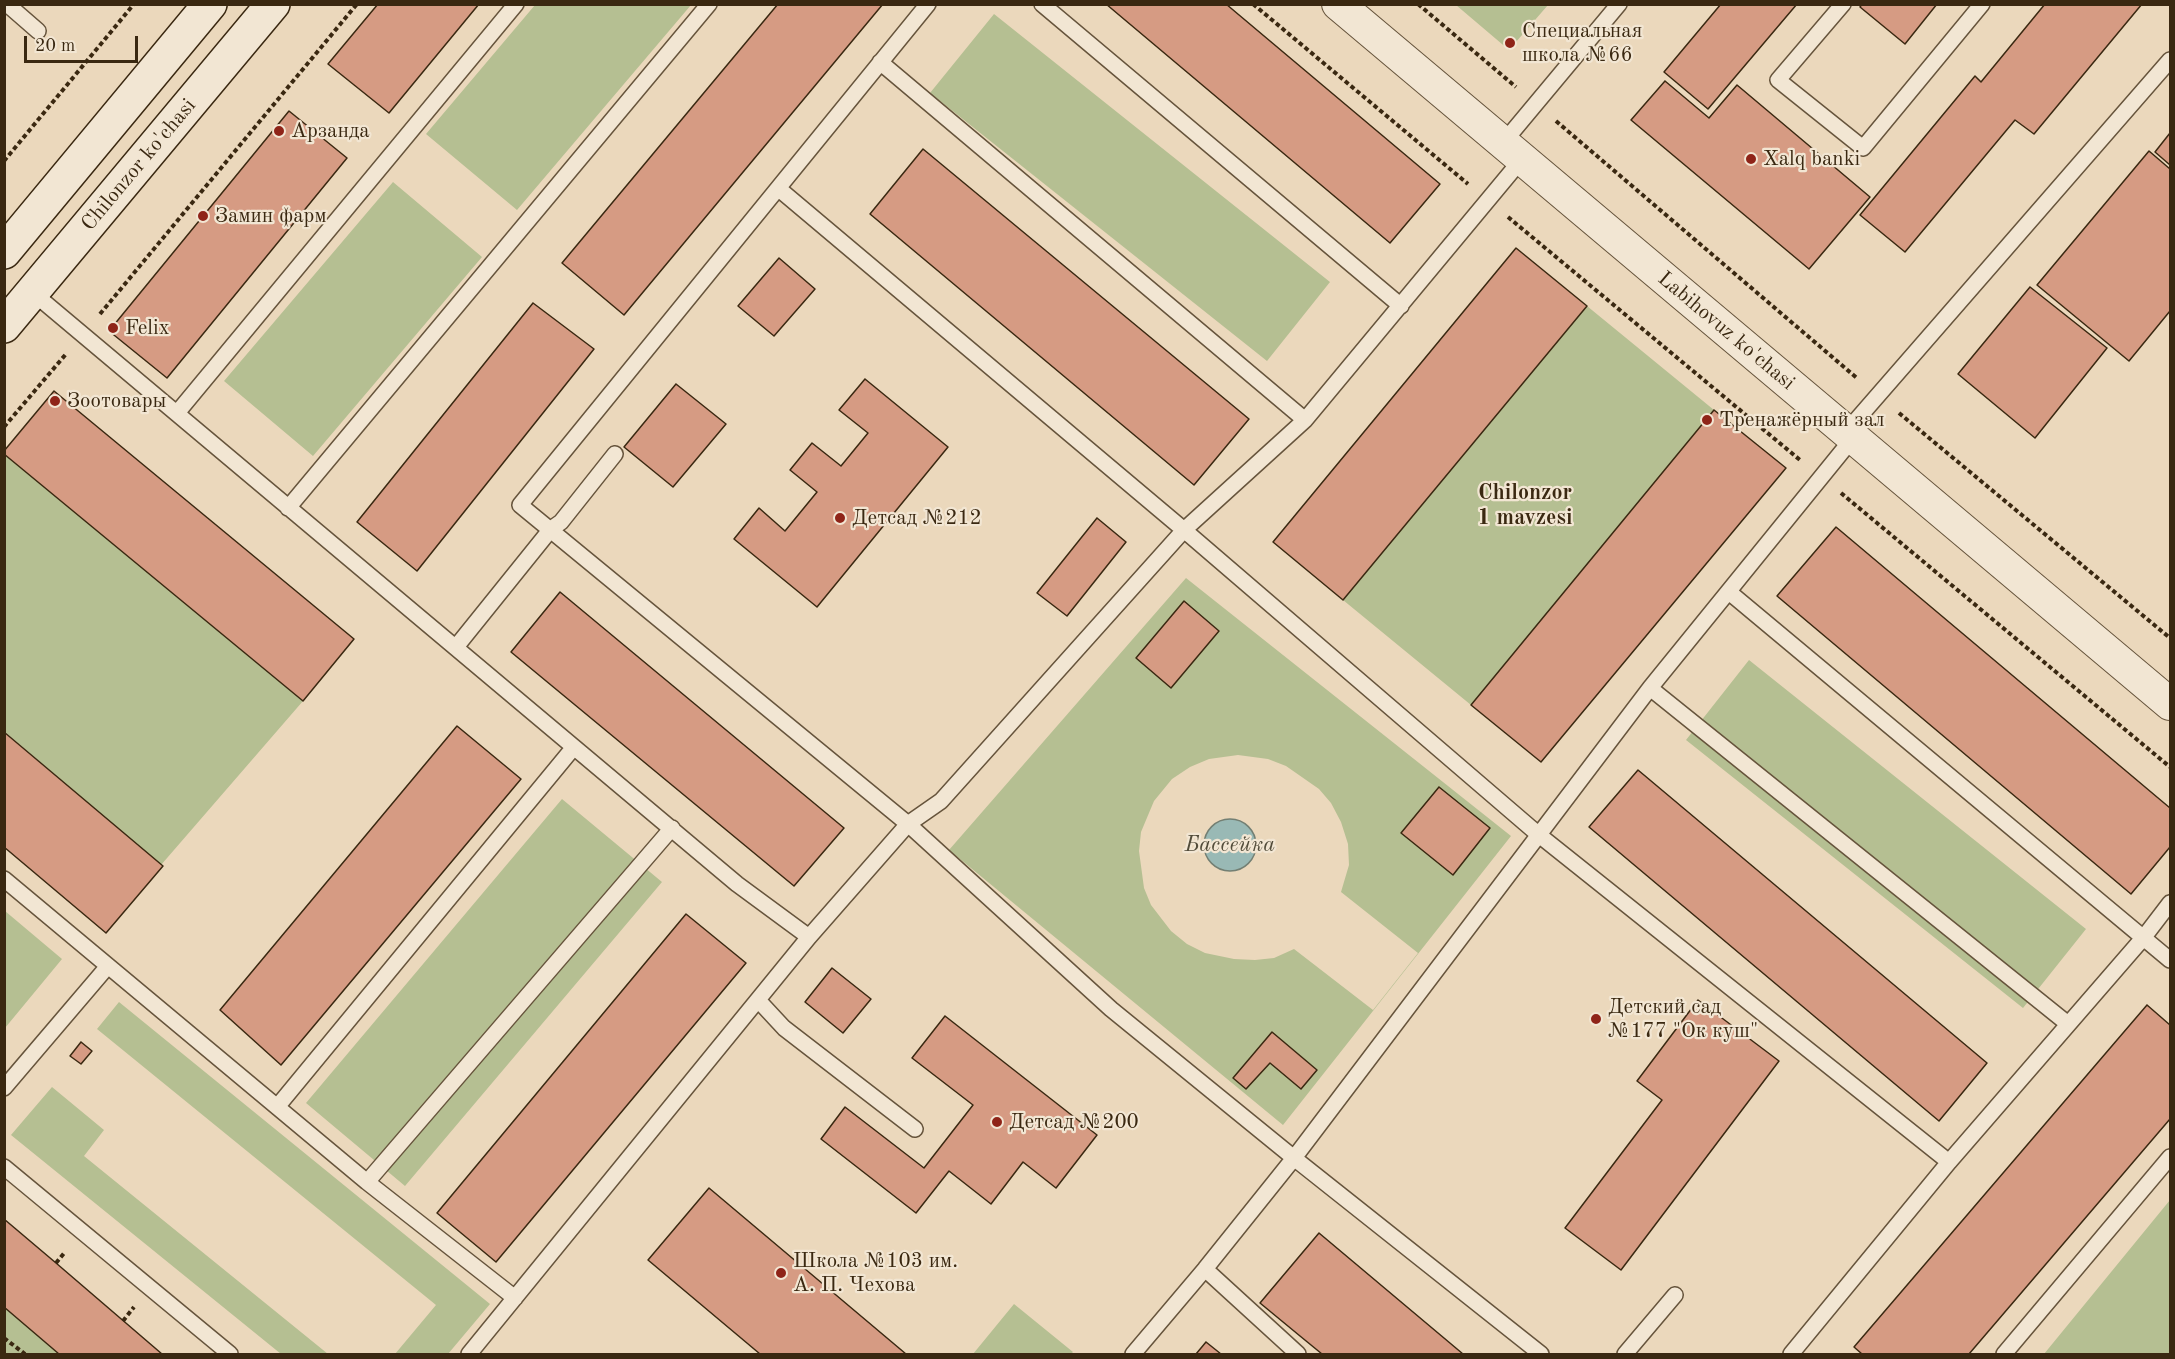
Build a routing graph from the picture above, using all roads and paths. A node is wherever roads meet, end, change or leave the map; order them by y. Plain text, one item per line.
1 (7, 4) edge
2 (134, 4) edge
3 (210, 4) edge
4 (273, 4) edge
5 (357, 4) edge
6 (516, 4) edge
7 (709, 4) edge
8 (928, 4) edge
9 (1042, 4) edge
10 (1253, 4) edge
11 (1338, 4) edge
12 (1418, 4) edge
13 (1619, 4) edge
14 (1843, 4) edge
15 (1982, 4) edge
16 (38, 31) dead end
17 (2170, 60) edge
18 (880, 62) junction
19 (1536, 104) junction
20 (1513, 151) junction
21 (4, 161) edge
22 (779, 189) junction
23 (1488, 201) junction
24 (4, 252) edge
25 (32, 292) junction
26 (1401, 306) junction
27 (4, 326) edge
28 (82, 335) junction
29 (1878, 396) junction
30 (177, 413) junction
31 (1305, 420) junction
32 (4, 427) edge
33 (1850, 435) junction
34 (615, 454) dead end
35 (1822, 477) junction
36 (288, 508) junction
37 (551, 529) junction
38 (1184, 530) junction
39 (1729, 592) junction
40 (2170, 638) edge
41 (456, 647) junction
42 (1650, 688) junction
43 (2170, 704) edge
44 (574, 747) junction
45 (2170, 766) edge
46 (908, 824) junction
47 (672, 828) junction
48 (1539, 835) junction
49 (4, 879) edge
50 (2170, 903) edge
51 (808, 937) junction
52 (2144, 937) junction
53 (2170, 960) edge
54 (108, 966) junction
55 (758, 1000) junction
56 (2068, 1024) junction
57 (4, 1088) edge
58 (276, 1107) junction
59 (915, 1129) dead end
60 (2170, 1157) edge
61 (1294, 1158) junction
62 (1948, 1162) junction
63 (4, 1167) edge
64 (367, 1182) junction
65 (1205, 1269) junction
66 (1675, 1295) dead end
67 (515, 1298) junction
68 (4, 1338) edge
69 (25, 1354) edge
70 (230, 1354) edge
71 (469, 1354) edge
72 (1133, 1354) edge
73 (1298, 1354) edge
74 (1541, 1354) edge
75 (1625, 1354) edge
76 (1791, 1354) edge
77 (2004, 1354) edge

1 - 16 lane
2 - 21 path
3 - 24 main road
4 - 25 main road, Chilonzor ko'chasi
5 - 28 path
6 - 30 lane
7 - 36 lane
8 - 18 lane
9 - 26 lane
10 - 23 path
11 - 20 street, Labihovuz ko'chasi
12 - 19 path
13 - 19 lane
14 - 15 lane
17 - 29 lane
18 - 22 lane
18 - 31 lane
19 - 20 lane
19 - 29 path
20 - 23 lane
20 - 33 street, Labihovuz ko'chasi
22 - 37 lane
22 - 38 lane
23 - 26 lane
23 - 35 path
25 - 27 main road, Chilonzor ko'chasi
25 - 28 lane
26 - 31 lane
28 - 30 lane
28 - 32 path
29 - 33 lane
29 - 40 path
30 - 36 lane
31 - 38 lane
33 - 35 lane
33 - 43 street, Labihovuz ko'chasi
34 - 37 lane
35 - 39 lane
35 - 45 path
36 - 41 lane
37 - 41 lane
37 - 46 lane
38 - 46 lane
38 - 48 lane
39 - 42 lane
39 - 52 lane
41 - 44 lane
42 - 48 lane
42 - 56 lane
44 - 47 lane
44 - 58 lane
46 - 51 lane
46 - 61 lane
47 - 51 lane
47 - 64 lane
48 - 61 lane
48 - 62 lane
49 - 54 lane
50 - 52 lane
51 - 55 lane
52 - 53 lane
52 - 56 lane
54 - 57 lane
54 - 58 lane
55 - 59 lane
55 - 67 lane
56 - 62 lane
58 - 64 lane
60 - 77 lane
61 - 65 lane
61 - 74 lane
62 - 76 lane
63 - 70 lane
64 - 67 lane
65 - 72 lane
65 - 73 lane
66 - 75 lane
67 - 71 lane
68 - 69 path

